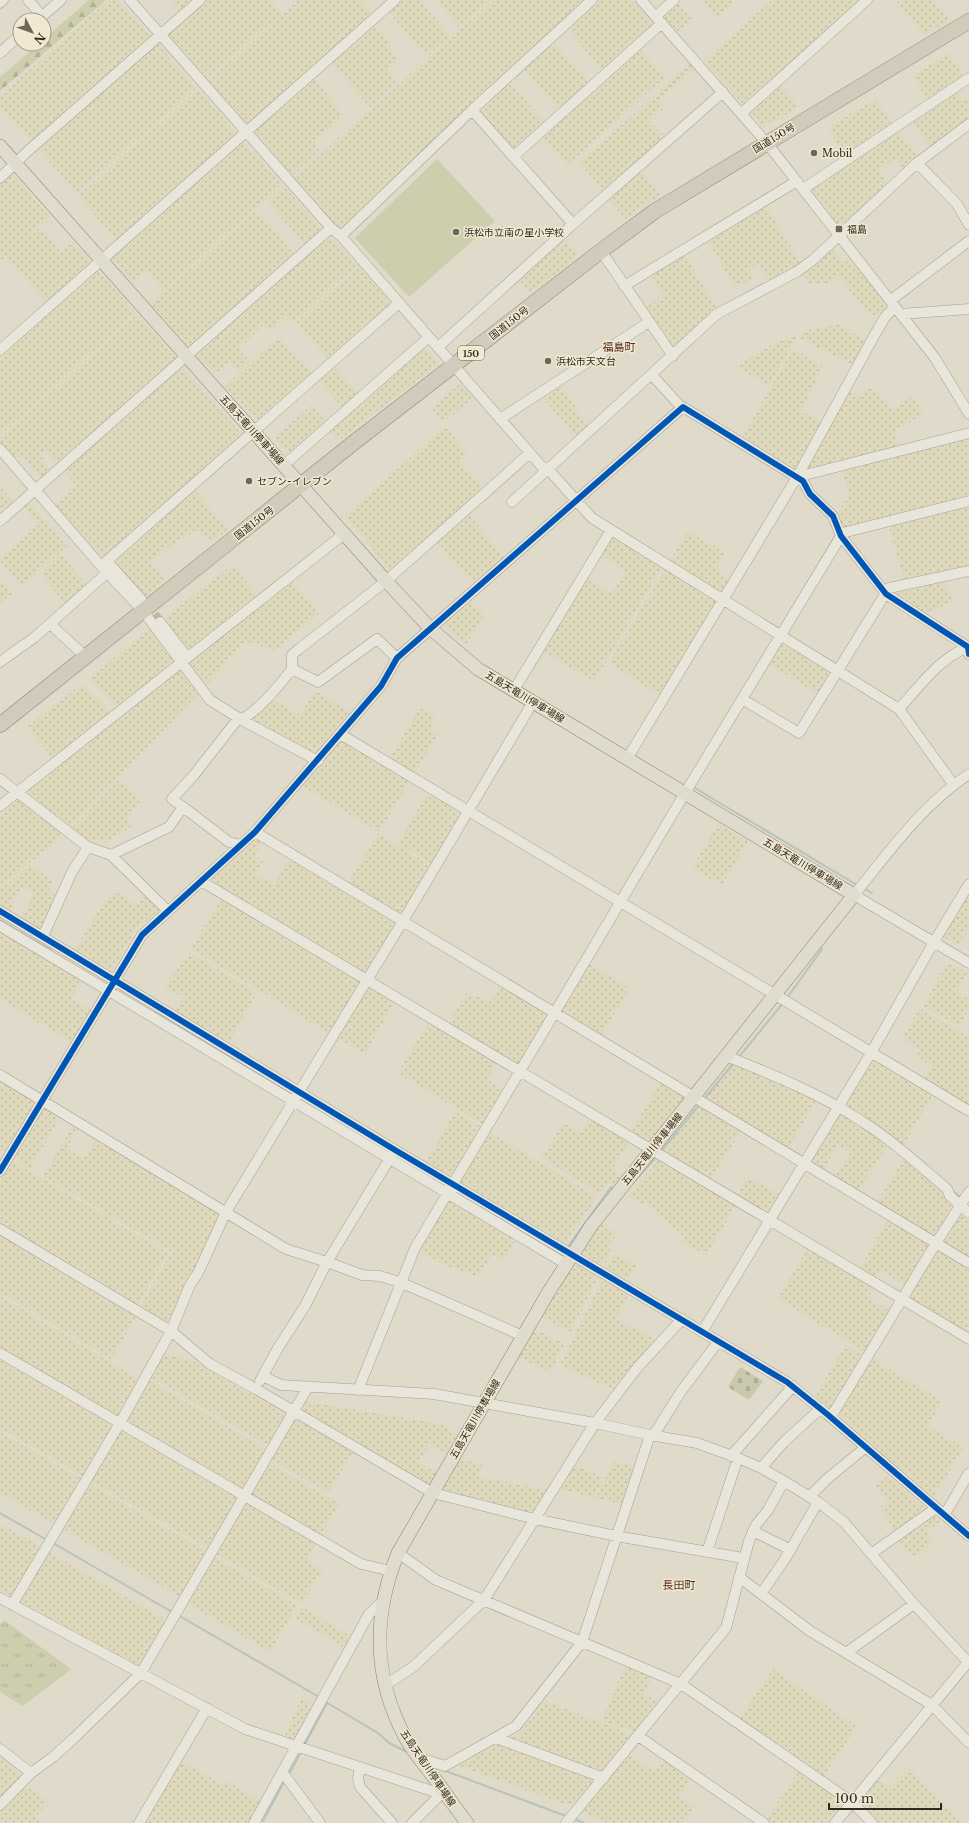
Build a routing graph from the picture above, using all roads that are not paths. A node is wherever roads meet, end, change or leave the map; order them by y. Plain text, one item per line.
1 (3, 0) edge
2 (28, 0) edge
3 (61, 0) edge
4 (130, 0) edge
5 (200, 0) edge
6 (395, 0) edge
7 (592, 0) edge
8 (641, 0) edge
9 (674, 0) edge
10 (867, 0) edge
11 (0, 3) edge
12 (36, 12) edge
13 (47, 12) edge
14 (659, 20) junction
15 (969, 20) edge
16 (161, 35) junction
17 (12, 42) edge
18 (0, 53) edge
19 (969, 78) edge
20 (723, 92) junction
21 (472, 110) junction
22 (742, 113) junction
23 (969, 124) edge
24 (247, 131) junction
25 (766, 142) junction
26 (0, 146) edge
27 (513, 157) junction
28 (917, 163) junction
29 (16, 164) junction
30 (0, 178) edge
31 (800, 185) junction
32 (573, 224) junction
33 (969, 225) edge
34 (331, 228) junction
35 (839, 235) junction
36 (341, 236) junction
37 (969, 241) edge
38 (601, 251) junction
39 (100, 260) junction
40 (624, 286) junction
41 (399, 303) junction
42 (896, 307) junction
43 (969, 309) edge
44 (649, 322) junction
45 (430, 337) junction
46 (438, 347) junction
47 (0, 350) edge
48 (672, 356) junction
49 (186, 357) junction
50 (454, 366) junction
51 (652, 375) junction
52 (682, 408) junction
53 (969, 414) edge
54 (500, 419) junction
55 (254, 432) junction
56 (969, 433) edge
57 (0, 449) edge
58 (530, 453) junction
59 (284, 465) junction
60 (548, 470) junction
61 (797, 477) junction
62 (302, 485) junction
63 (35, 490) junction
64 (577, 500) junction
65 (512, 502) dead end
66 (969, 502) edge
67 (0, 521) edge
68 (611, 530) junction
69 (345, 533) junction
70 (841, 536) junction
71 (105, 567) junction
72 (969, 571) edge
73 (386, 581) junction
74 (886, 594) junction
75 (724, 600) junction
76 (142, 605) junction
77 (160, 622) tunnel mouth
78 (50, 624) junction
79 (431, 629) junction
80 (781, 636) junction
81 (969, 649) edge
82 (85, 656) junction
83 (397, 658) junction
84 (184, 660) junction
85 (0, 662) edge
86 (292, 669) junction
87 (838, 672) junction
88 (514, 690) junction
89 (742, 699) junction
90 (533, 702) junction
91 (899, 709) junction
92 (242, 720) junction
93 (0, 725) edge
94 (340, 734) junction
95 (627, 759) junction
96 (318, 761) junction
97 (969, 774) edge
98 (0, 779) edge
99 (953, 784) junction
100 (17, 792) junction
101 (685, 793) junction
102 (0, 806) edge
103 (183, 807) junction
104 (468, 811) junction
105 (255, 832) junction
106 (241, 845) junction
107 (88, 847) junction
108 (111, 855) junction
109 (202, 881) junction
110 (969, 884) edge
111 (854, 895) junction
112 (621, 903) junction
113 (0, 911) edge
114 (168, 911) junction
115 (403, 921) junction
116 (0, 926) edge
117 (42, 936) junction
118 (934, 942) junction
119 (969, 964) edge
120 (367, 979) junction
121 (112, 986) junction
122 (774, 995) junction
123 (556, 1012) junction
124 (871, 1053) junction
125 (726, 1056) junction
126 (521, 1071) junction
127 (0, 1075) edge
128 (300, 1092) junction
129 (693, 1097) junction
130 (42, 1100) junction
131 (295, 1101) junction
132 (838, 1106) junction
133 (969, 1111) edge
134 (651, 1150) junction
135 (392, 1154) junction
136 (803, 1164) junction
137 (0, 1171) edge
138 (454, 1184) junction
139 (448, 1192) junction
140 (969, 1192) edge
141 (961, 1206) junction
142 (226, 1212) junction
143 (969, 1213) edge
144 (769, 1220) junction
145 (0, 1229) edge
146 (936, 1243) junction
147 (569, 1259) junction
148 (327, 1262) junction
149 (969, 1263) edge
150 (402, 1283) junction
151 (901, 1299) junction
152 (682, 1319) junction
153 (171, 1331) junction
154 (702, 1332) junction
155 (523, 1336) junction
156 (969, 1339) edge
157 (718, 1342) junction
158 (0, 1353) edge
159 (263, 1376) junction
160 (793, 1386) junction
161 (308, 1387) junction
162 (256, 1389) junction
163 (358, 1390) junction
164 (484, 1404) junction
165 (820, 1408) junction
166 (294, 1413) junction
167 (831, 1417) junction
168 (595, 1422) junction
169 (120, 1424) junction
170 (651, 1435) junction
171 (866, 1447) junction
172 (735, 1457) junction
173 (761, 1468) junction
174 (969, 1473) edge
175 (784, 1481) junction
176 (965, 1489) edge
177 (433, 1493) junction
178 (245, 1496) junction
179 (814, 1499) junction
180 (936, 1508) junction
181 (944, 1514) junction
182 (535, 1519) junction
183 (753, 1531) junction
184 (616, 1536) junction
185 (969, 1536) edge
186 (791, 1550) junction
187 (707, 1552) junction
188 (398, 1553) junction
189 (871, 1554) junction
190 (743, 1558) junction
191 (391, 1571) junction
192 (739, 1577) junction
193 (761, 1594) junction
194 (0, 1598) edge
195 (484, 1600) junction
196 (383, 1601) junction
197 (914, 1604) junction
198 (12, 1605) junction
199 (582, 1642) junction
200 (846, 1653) junction
201 (969, 1662) edge
202 (141, 1673) junction
203 (681, 1684) junction
204 (384, 1686) junction
205 (932, 1705) junction
206 (207, 1708) junction
207 (638, 1736) junction
208 (496, 1738) junction
209 (969, 1743) edge
210 (301, 1748) junction
211 (0, 1749) edge
212 (421, 1760) junction
213 (360, 1768) junction
214 (282, 1773) junction
215 (30, 1774) junction
216 (604, 1778) junction
217 (444, 1795) junction
218 (852, 1802) junction
219 (0, 1805) edge
220 (570, 1819) edge
221 (257, 1822) edge
222 (139, 1823) edge
223 (320, 1823) edge
224 (392, 1823) edge
225 (412, 1823) edge
226 (467, 1823) edge
227 (764, 1823) edge
228 (835, 1823) edge
229 (872, 1823) edge

1 - 11 street
2 - 12 street
3 - 13 street
4 - 16 street
5 - 16 street
6 - 24 street
7 - 21 street
8 - 14 street
9 - 14 street
10 - 22 street
14 - 20 street
14 - 27 street
15 - 25 highway, 国道150号 / 150
16 - 24 street
16 - 29 street
17 - 18 street
19 - 31 street
20 - 22 street
20 - 32 street
21 - 27 street
21 - 36 street
22 - 25 street
23 - 28 street
24 - 34 street
24 - 39 street
25 - 31 street
25 - 38 highway, 国道150号 / 150
26 - 29 main road, 五島天竜川停車場線
27 - 32 street
28 - 33 street
28 - 35 street
29 - 30 street
29 - 39 main road, 五島天竜川停車場線
31 - 35 street
31 - 40 street
32 - 46 street
34 - 36 street
34 - 49 street
35 - 42 street
35 - 48 street
36 - 41 street
37 - 42 street
38 - 40 street
38 - 50 highway, 国道150号 / 150
39 - 47 street
39 - 49 main road, 五島天竜川停車場線
40 - 44 street
41 - 45 street
41 - 55 street
42 - 43 street
42 - 53 street
42 - 61 street
44 - 48 street
44 - 54 street
45 - 46 street
45 - 59 street
46 - 50 street
48 - 51 street
49 - 55 main road, 五島天竜川停車場線
49 - 63 street
50 - 54 street
50 - 62 highway, 国道150号 / 150
51 - 52 street
51 - 60 street
52 - 61 street
52 - 64 street
54 - 58 street
55 - 59 main road, 五島天竜川停車場線
55 - 71 street
56 - 61 street
57 - 63 street
58 - 60 street
58 - 73 street
59 - 62 main road, 五島天竜川停車場線
60 - 64 street
60 - 65 street
61 - 70 street
61 - 75 street
62 - 69 main road, 五島天竜川停車場線
62 - 76 highway, 国道150号 / 150
63 - 67 street
63 - 71 street
64 - 68 street
64 - 79 street
66 - 70 street
68 - 75 street
68 - 88 street
69 - 73 main road, 五島天竜川停車場線
69 - 84 street
70 - 74 street
70 - 80 street
71 - 76 street
71 - 78 street
72 - 74 street
73 - 79 main road, 五島天竜川停車場線
73 - 86 street
74 - 81 street
74 - 87 street
75 - 80 street
75 - 95 street
76 - 82 highway, 国道150号 / 150
76 - 84 street
77 - 84 street
78 - 82 street
78 - 85 street
79 - 83 street
79 - 88 main road, 五島天竜川停車場線
80 - 87 street
80 - 89 street
81 - 91 street
82 - 93 highway, 国道150号 / 150
83 - 86 street
83 - 94 street
84 - 92 street
84 - 100 street
86 - 92 street
87 - 89 street
87 - 91 street
88 - 90 main road, 五島天竜川停車場線
89 - 101 street
90 - 95 main road, 五島天竜川停車場線
90 - 104 street
91 - 99 street
92 - 96 street
92 - 103 street
94 - 96 street
94 - 104 street
95 - 101 main road, 五島天竜川停車場線
96 - 105 street
97 - 99 street
98 - 100 street
99 - 111 street
100 - 102 street
100 - 107 street
101 - 111 main road, 五島天竜川停車場線
101 - 112 street
103 - 106 street
103 - 108 street
104 - 112 street
104 - 115 street
105 - 106 street
105 - 115 street
106 - 109 street
107 - 108 street
107 - 117 street
108 - 114 street
109 - 114 street
109 - 120 street
110 - 118 street
111 - 118 street
111 - 122 main road, 五島天竜川停車場線
112 - 122 street
112 - 123 street
113 - 117 street
114 - 121 street
115 - 120 street
115 - 123 street
116 - 121 street
117 - 121 street
118 - 119 street
118 - 124 street
120 - 126 street
120 - 128 street
121 - 128 street
121 - 130 street
121 - 131 street
122 - 124 street
122 - 125 main road, 五島天竜川停車場線
123 - 126 street
123 - 129 street
124 - 132 street
124 - 133 street
125 - 129 main road, 五島天竜川停車場線
125 - 132 street
126 - 134 street
126 - 138 street
127 - 130 street
128 - 131 street
128 - 135 street
129 - 134 main road, 五島天竜川停車場線
129 - 136 street
130 - 137 street
130 - 142 street
131 - 135 street
131 - 142 street
132 - 136 street
132 - 141 street
134 - 144 street
134 - 147 main road, 五島天竜川停車場線
135 - 138 street
135 - 139 street
135 - 148 street
136 - 144 street
136 - 146 street
138 - 139 street
138 - 147 street
139 - 147 street
139 - 150 street
140 - 141 street
141 - 143 street
141 - 146 street
142 - 148 street
142 - 153 street
144 - 151 street
144 - 154 street
145 - 153 street
146 - 149 street
146 - 151 street
147 - 152 street
147 - 155 main road, 五島天竜川停車場線
148 - 150 street
148 - 159 street
150 - 155 street
150 - 163 street
151 - 156 street
151 - 167 street
152 - 154 street
152 - 168 street
153 - 162 street
153 - 169 street
154 - 157 street
155 - 164 main road, 五島天竜川停車場線
157 - 160 street
157 - 170 street
158 - 169 street
159 - 161 street
159 - 162 street
160 - 165 street
160 - 172 street
161 - 163 street
161 - 166 street
162 - 166 street
163 - 164 street
164 - 168 street
164 - 177 main road, 五島天竜川停車場線
165 - 167 street
165 - 173 street
166 - 177 street
166 - 178 street
167 - 171 street
168 - 170 street
168 - 182 street
169 - 178 street
169 - 198 street
170 - 172 street
170 - 184 street
171 - 179 street
171 - 180 street
172 - 173 street
172 - 187 street
173 - 175 street
174 - 176 street
175 - 179 street
175 - 183 street
176 - 181 street
177 - 182 street
177 - 188 main road, 五島天竜川停車場線
178 - 191 street
178 - 202 street
179 - 186 street
179 - 189 street
180 - 181 street
180 - 189 street
181 - 185 street
182 - 184 street
182 - 195 street
183 - 186 street
183 - 190 street
184 - 187 street
184 - 199 street
186 - 193 street
187 - 190 street
188 - 191 main road, 五島天竜川停車場線
188 - 195 street
189 - 197 street
190 - 192 street
191 - 196 main road, 五島天竜川停車場線
192 - 193 street
192 - 203 street
193 - 200 street
194 - 198 street
195 - 199 street
195 - 204 street
196 - 204 main road, 五島天竜川停車場線
196 - 210 street
197 - 200 street
197 - 201 street
198 - 202 street
199 - 203 street
199 - 208 street
200 - 205 street
201 - 205 street
202 - 206 street
202 - 215 street
203 - 207 street
203 - 218 street
204 - 212 main road, 五島天竜川停車場線
205 - 209 street
205 - 218 street
206 - 210 street
206 - 222 street
207 - 216 street
207 - 227 street
208 - 212 street
208 - 216 street
210 - 213 street
210 - 214 street
211 - 215 street
212 - 217 main road, 五島天竜川停車場線
213 - 217 street
213 - 224 street
214 - 221 street
214 - 223 street
215 - 219 street
216 - 220 street
217 - 225 street
217 - 226 main road, 五島天竜川停車場線
218 - 228 street
218 - 229 street

